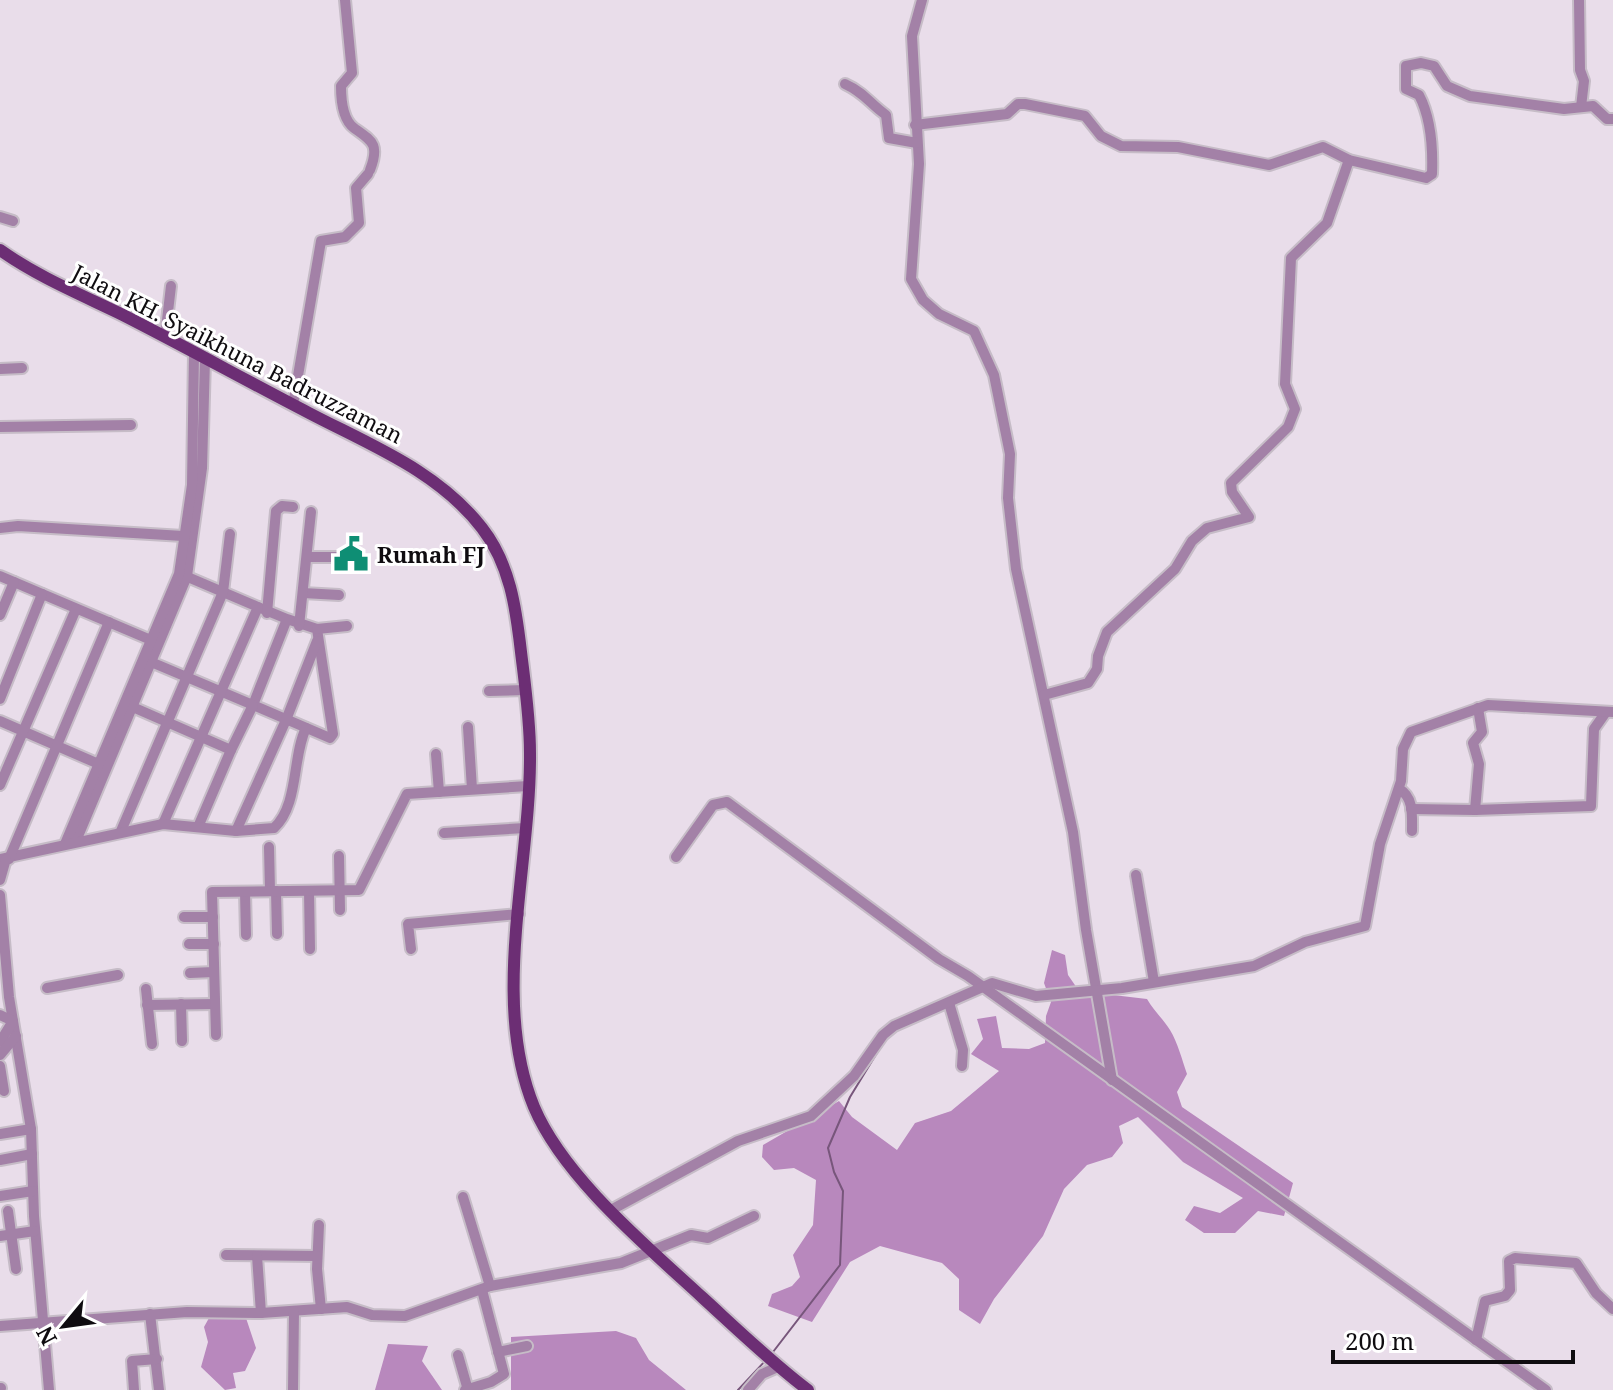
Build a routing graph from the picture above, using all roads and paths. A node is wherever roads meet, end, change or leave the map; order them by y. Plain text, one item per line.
1 (345, 0) edge
2 (922, 0) edge
3 (1579, 0) edge
4 (845, 84) dead end
5 (1581, 107) junction
6 (1613, 119) edge
7 (915, 125) junction
8 (917, 143) junction
9 (1349, 160) junction
10 (0, 217) edge
11 (13, 221) dead end
12 (1, 255) edge
13 (171, 286) dead end
14 (165, 337) junction
15 (200, 356) junction
16 (22, 368) dead end
17 (0, 369) edge
18 (293, 405) junction
19 (131, 425) dead end
20 (0, 427) edge
21 (293, 507) dead end
22 (311, 512) dead end
23 (0, 528) edge
24 (230, 534) dead end
25 (183, 536) junction
26 (308, 557) junction
27 (341, 557) dead end
28 (183, 575) junction
29 (0, 576) edge
30 (14, 582) junction
31 (223, 592) junction
32 (303, 593) junction
33 (42, 594) junction
34 (339, 595) dead end
35 (76, 609) junction
36 (262, 610) junction
37 (0, 615) edge
38 (287, 619) junction
39 (109, 622) junction
40 (299, 626) junction
41 (347, 626) dead end
42 (318, 633) junction
43 (155, 642) junction
44 (151, 662) junction
45 (185, 678) junction
46 (222, 690) junction
47 (526, 690) junction
48 (489, 691) dead end
49 (1044, 695) junction
50 (0, 699) edge
51 (128, 705) junction
52 (253, 705) junction
53 (1478, 708) junction
54 (1609, 712) edge
55 (168, 719) junction
56 (286, 720) junction
57 (0, 721) edge
58 (468, 727) dead end
59 (306, 728) junction
60 (23, 730) junction
61 (202, 735) junction
62 (56, 745) junction
63 (231, 750) junction
64 (436, 754) dead end
65 (102, 766) junction
66 (0, 785) edge
67 (528, 786) junction
68 (472, 789) junction
69 (1399, 789) junction
70 (439, 792) junction
71 (1411, 809) junction
72 (1475, 810) junction
73 (163, 824) junction
74 (198, 827) junction
75 (525, 828) junction
76 (121, 831) junction
77 (236, 831) junction
78 (1412, 831) dead end
79 (444, 833) dead end
80 (70, 842) junction
81 (269, 847) dead end
82 (339, 856) dead end
83 (676, 857) dead end
84 (5, 859) edge
85 (1136, 875) dead end
86 (0, 880) edge
87 (340, 890) junction
88 (273, 891) junction
89 (309, 891) junction
90 (245, 892) junction
91 (0, 895) edge
92 (340, 910) dead end
93 (519, 914) junction
94 (184, 917) dead end
95 (213, 917) junction
96 (277, 934) dead end
97 (246, 935) dead end
98 (189, 944) dead end
99 (214, 944) junction
100 (310, 949) dead end
101 (411, 949) dead end
102 (214, 972) junction
103 (190, 973) dead end
104 (118, 975) dead end
105 (1154, 982) junction
106 (982, 986) junction
107 (47, 988) dead end
108 (146, 989) dead end
109 (1096, 990) junction
110 (949, 1003) junction
111 (181, 1004) junction
112 (215, 1004) junction
113 (147, 1005) junction
114 (0, 1015) edge
115 (13, 1021) junction
116 (216, 1035) dead end
117 (16, 1036) junction
118 (182, 1041) dead end
119 (0, 1042) edge
120 (152, 1044) dead end
121 (0, 1055) edge
122 (0, 1066) edge
123 (962, 1066) dead end
124 (1112, 1080) junction
125 (4, 1091) dead end
126 (31, 1129) junction
127 (0, 1134) edge
128 (32, 1154) junction
129 (0, 1160) edge
130 (33, 1191) junction
131 (1, 1193) edge
132 (463, 1197) dead end
133 (611, 1210) junction
134 (8, 1211) dead end
135 (754, 1216) dead end
136 (319, 1225) dead end
137 (35, 1231) junction
138 (6, 1235) edge
139 (651, 1253) junction
140 (226, 1255) dead end
141 (257, 1256) junction
142 (317, 1256) junction
143 (16, 1269) dead end
144 (486, 1288) junction
145 (321, 1309) junction
146 (1613, 1309) edge
147 (294, 1311) junction
148 (261, 1313) junction
149 (150, 1314) junction
150 (46, 1323) junction
151 (0, 1326) edge
152 (1476, 1340) junction
153 (527, 1346) dead end
154 (498, 1352) junction
155 (458, 1355) dead end
156 (157, 1359) junction
157 (775, 1365) junction
158 (49, 1390) edge
159 (134, 1390) edge
160 (159, 1390) edge
161 (293, 1390) edge
162 (467, 1390) edge
163 (748, 1390) edge
164 (808, 1390) edge
165 (1546, 1390) edge

1 - 18 street
2 - 7 street
3 - 5 street
4 - 8 street
5 - 6 street
5 - 9 street
7 - 8 street
7 - 9 street
8 - 49 street
9 - 49 street
10 - 11 street
12 - 14 main road, Jalan KH. Syaikhuna Badruzzaman
13 - 14 street
14 - 15 main road, Jalan KH. Syaikhuna Badruzzaman
15 - 18 main road, Jalan KH. Syaikhuna Badruzzaman
15 - 25 street
15 - 28 street
16 - 17 street
18 - 47 main road, Jalan KH. Syaikhuna Badruzzaman
19 - 20 street
21 - 36 street
22 - 26 street
23 - 25 street
24 - 31 street
25 - 28 street
26 - 27 street
26 - 32 street
28 - 31 street
28 - 43 street
29 - 30 street
30 - 33 street
30 - 37 street
31 - 36 street
31 - 45 street
32 - 34 street
32 - 40 street
33 - 35 street
33 - 50 street
35 - 39 street
35 - 60 street
36 - 38 street
36 - 46 street
38 - 40 street
38 - 52 street
39 - 43 street
39 - 62 street
40 - 42 street
41 - 42 street
42 - 56 street
42 - 59 street
43 - 44 street
43 - 51 street
44 - 45 street
44 - 51 street
45 - 46 street
45 - 55 street
46 - 52 street
46 - 61 street
47 - 48 street
47 - 67 main road, Jalan KH. Syaikhuna Badruzzaman
49 - 109 street
51 - 55 street
51 - 65 street
52 - 56 street
52 - 63 street
53 - 54 street
53 - 69 street
53 - 72 street
54 - 72 street
55 - 61 street
55 - 76 street
56 - 59 street
56 - 77 street
57 - 60 street
58 - 68 street
59 - 77 street
60 - 62 street
60 - 66 street
61 - 63 street
61 - 73 street
62 - 65 street
62 - 84 street
63 - 74 street
64 - 70 street
65 - 80 street
67 - 68 street
67 - 75 main road, Jalan KH. Syaikhuna Badruzzaman
68 - 70 street
69 - 71 street
69 - 105 street
70 - 87 street
71 - 72 street
71 - 78 street
73 - 74 street
73 - 76 street
74 - 77 street
75 - 79 street
75 - 93 main road, Jalan KH. Syaikhuna Badruzzaman
76 - 80 street
80 - 84 street
81 - 88 street
82 - 87 street
83 - 106 street
84 - 86 street
85 - 105 street
87 - 89 street
87 - 92 street
88 - 89 street
88 - 90 street
88 - 96 street
89 - 100 street
90 - 95 street
90 - 97 street
91 - 115 street
93 - 101 street
93 - 133 main road, Jalan KH. Syaikhuna Badruzzaman
94 - 95 street
95 - 99 street
98 - 99 street
99 - 102 street
102 - 103 street
102 - 112 street
104 - 107 street
105 - 109 street
106 - 109 street
106 - 110 street
106 - 124 street
108 - 113 street
109 - 124 street
110 - 123 street
110 - 133 street
111 - 112 street
111 - 113 street
111 - 118 street
112 - 116 street
113 - 120 street
114 - 115 street
115 - 117 street
115 - 119 street
117 - 121 street
117 - 126 street
122 - 125 street
124 - 152 street
126 - 127 street
126 - 128 street
128 - 129 street
128 - 130 street
130 - 131 street
130 - 137 street
132 - 144 street
133 - 139 main road, Jalan KH. Syaikhuna Badruzzaman
134 - 138 street
135 - 139 street
136 - 142 street
137 - 138 street
137 - 150 street
138 - 143 street
139 - 144 street
139 - 157 main road, Jalan KH. Syaikhuna Badruzzaman
140 - 141 street
141 - 142 street
141 - 148 street
142 - 145 street
144 - 145 street
144 - 154 street
145 - 147 street
146 - 152 street
147 - 148 street
147 - 161 street
148 - 149 street
149 - 150 street
149 - 156 street
150 - 151 street
150 - 158 street
152 - 165 street
153 - 154 street
154 - 162 street
155 - 162 street
156 - 159 street
156 - 160 street
157 - 163 street
157 - 164 main road, Jalan KH. Syaikhuna Badruzzaman

